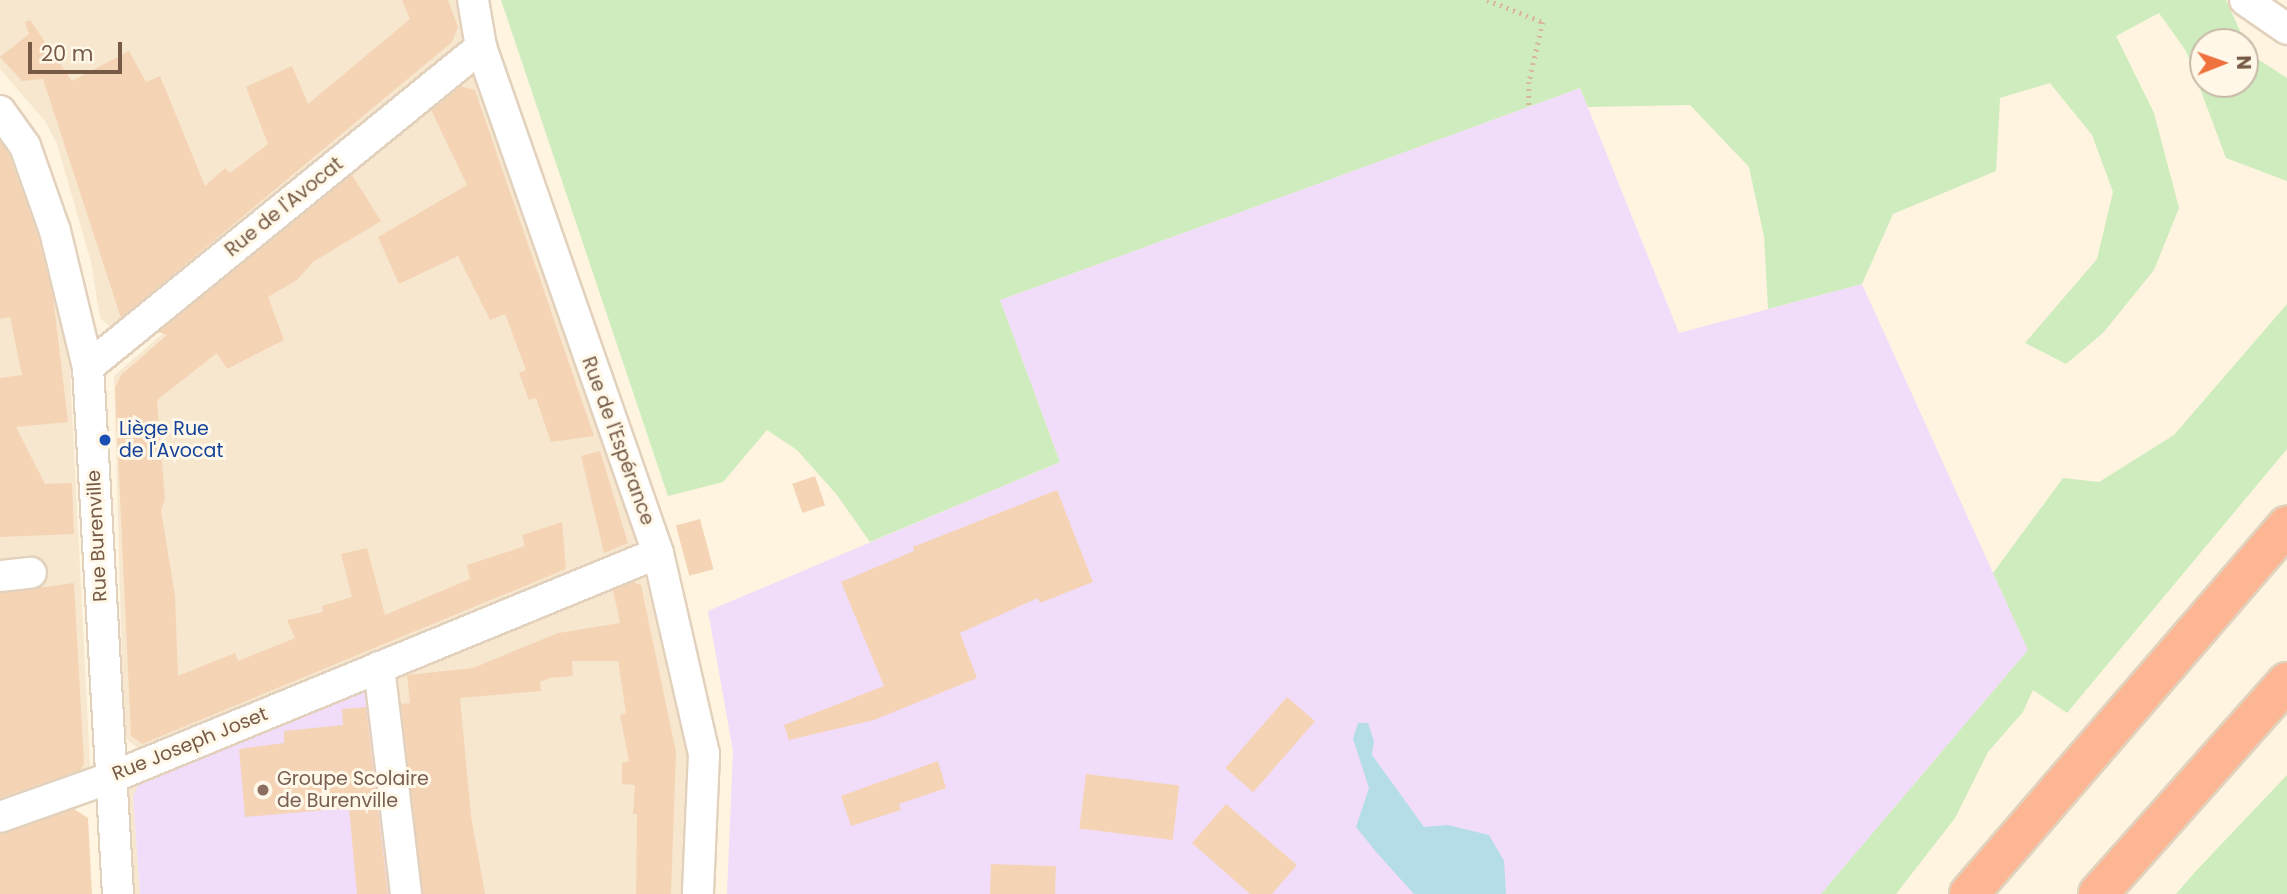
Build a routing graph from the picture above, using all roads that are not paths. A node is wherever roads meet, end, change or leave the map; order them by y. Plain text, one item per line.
1 (473, 0) edge
2 (2245, 0) edge
3 (2287, 29) edge
4 (481, 47) junction
5 (0, 111) edge
6 (88, 367) junction
7 (2287, 525) edge
8 (658, 553) junction
9 (31, 572) dead end
10 (0, 576) edge
11 (379, 667) junction
12 (2287, 682) edge
13 (110, 778) junction
14 (0, 817) edge
15 (118, 894) edge
16 (406, 894) edge
17 (698, 894) edge
18 (1969, 894) edge
19 (2098, 894) edge

1 - 4 street, Rue de l'Espérance
2 - 3 street
4 - 6 street, Rue de l'Avocat
4 - 8 street, Rue de l'Espérance
5 - 6 street, Rue Burenville
6 - 13 street, Rue Burenville
7 - 18 highway
8 - 11 street, Rue Joseph Joset
8 - 17 street, Rue de l'Espérance
9 - 10 street
11 - 13 street, Rue Joseph Joset
11 - 16 street
12 - 19 highway
13 - 14 street, Rue Joseph Joset
13 - 15 street, Rue Burenville

